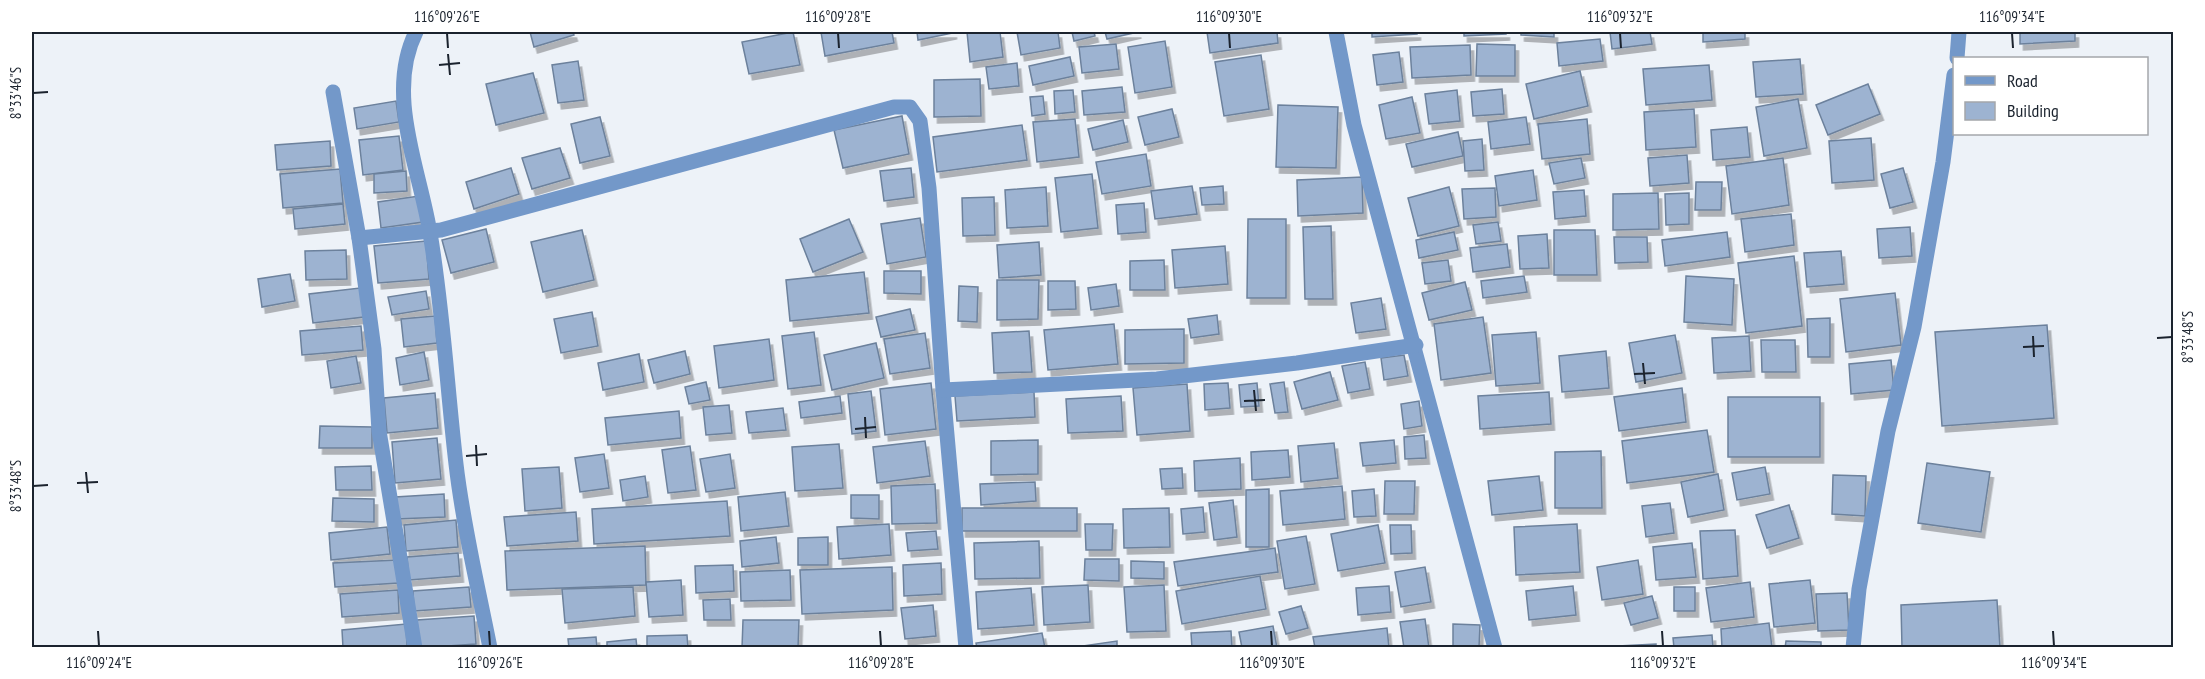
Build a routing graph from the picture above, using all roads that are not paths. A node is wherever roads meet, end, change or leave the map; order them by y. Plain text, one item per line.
1 (416, 32) edge
2 (1336, 32) edge
3 (1959, 32) edge
4 (1957, 57) edge
5 (1953, 83) edge
6 (333, 92) dead end
7 (430, 232) junction
8 (359, 237) junction
9 (1416, 345) junction
10 (943, 390) junction
11 (415, 648) edge
12 (490, 648) edge
13 (966, 648) edge
14 (1495, 648) edge
15 (1853, 648) edge

1 - 7 street
2 - 9 street
3 - 4 street
5 - 15 street
6 - 8 street
7 - 8 street
7 - 10 street
7 - 12 street
8 - 11 street
9 - 10 street
9 - 14 street
10 - 13 street

